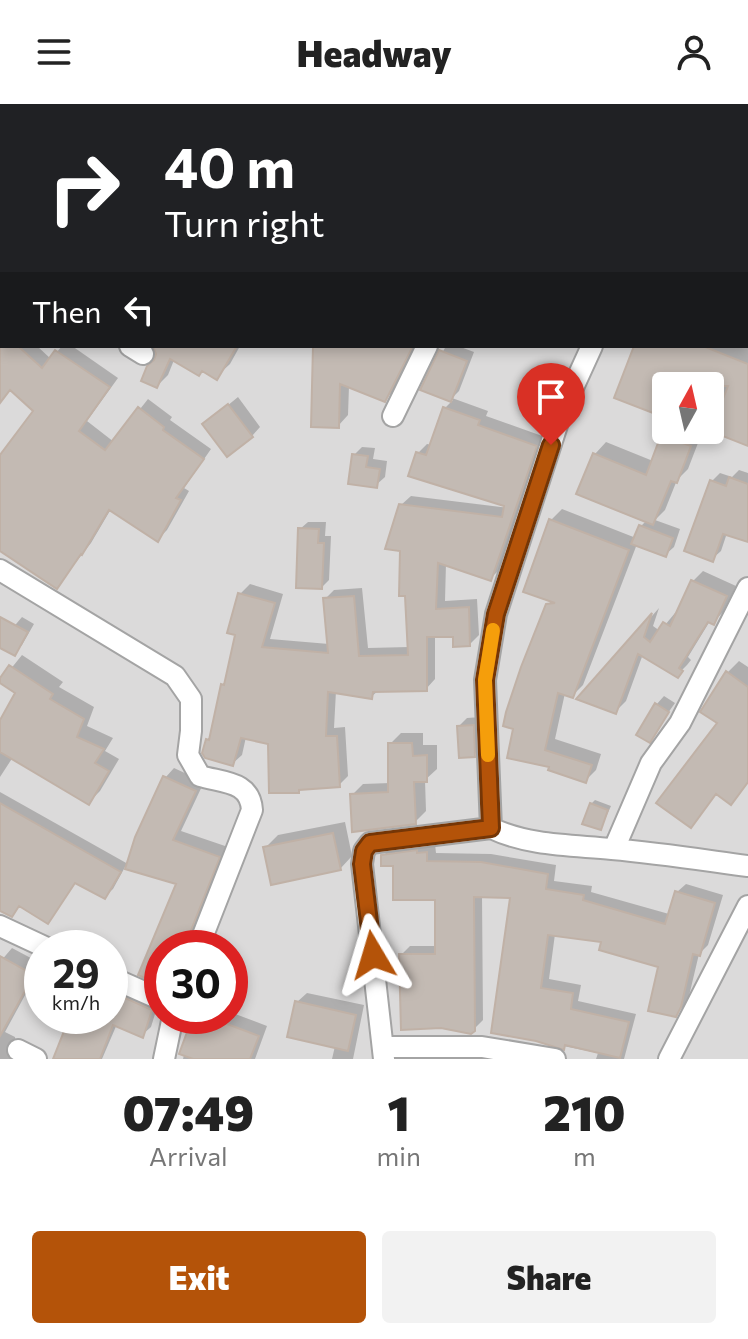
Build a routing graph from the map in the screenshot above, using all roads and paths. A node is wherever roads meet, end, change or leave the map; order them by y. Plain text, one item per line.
1 (426, 348) edge
2 (591, 348) edge
3 (393, 416) dead end
4 (2, 577) edge
5 (748, 588) edge
6 (491, 828) junction
7 (614, 849) junction
8 (748, 866) edge
9 (748, 906) edge
10 (205, 930) edge
11 (2, 931) edge
12 (24, 939) edge
13 (169, 1034) edge
14 (384, 1053) edge
15 (164, 1059) edge
16 (555, 1059) edge
17 (669, 1059) edge

1 - 3 street
2 - 6 street
4 - 10 street
5 - 7 street
6 - 7 street
6 - 14 street
7 - 8 street
9 - 17 street
11 - 12 street
13 - 15 street
14 - 16 street

